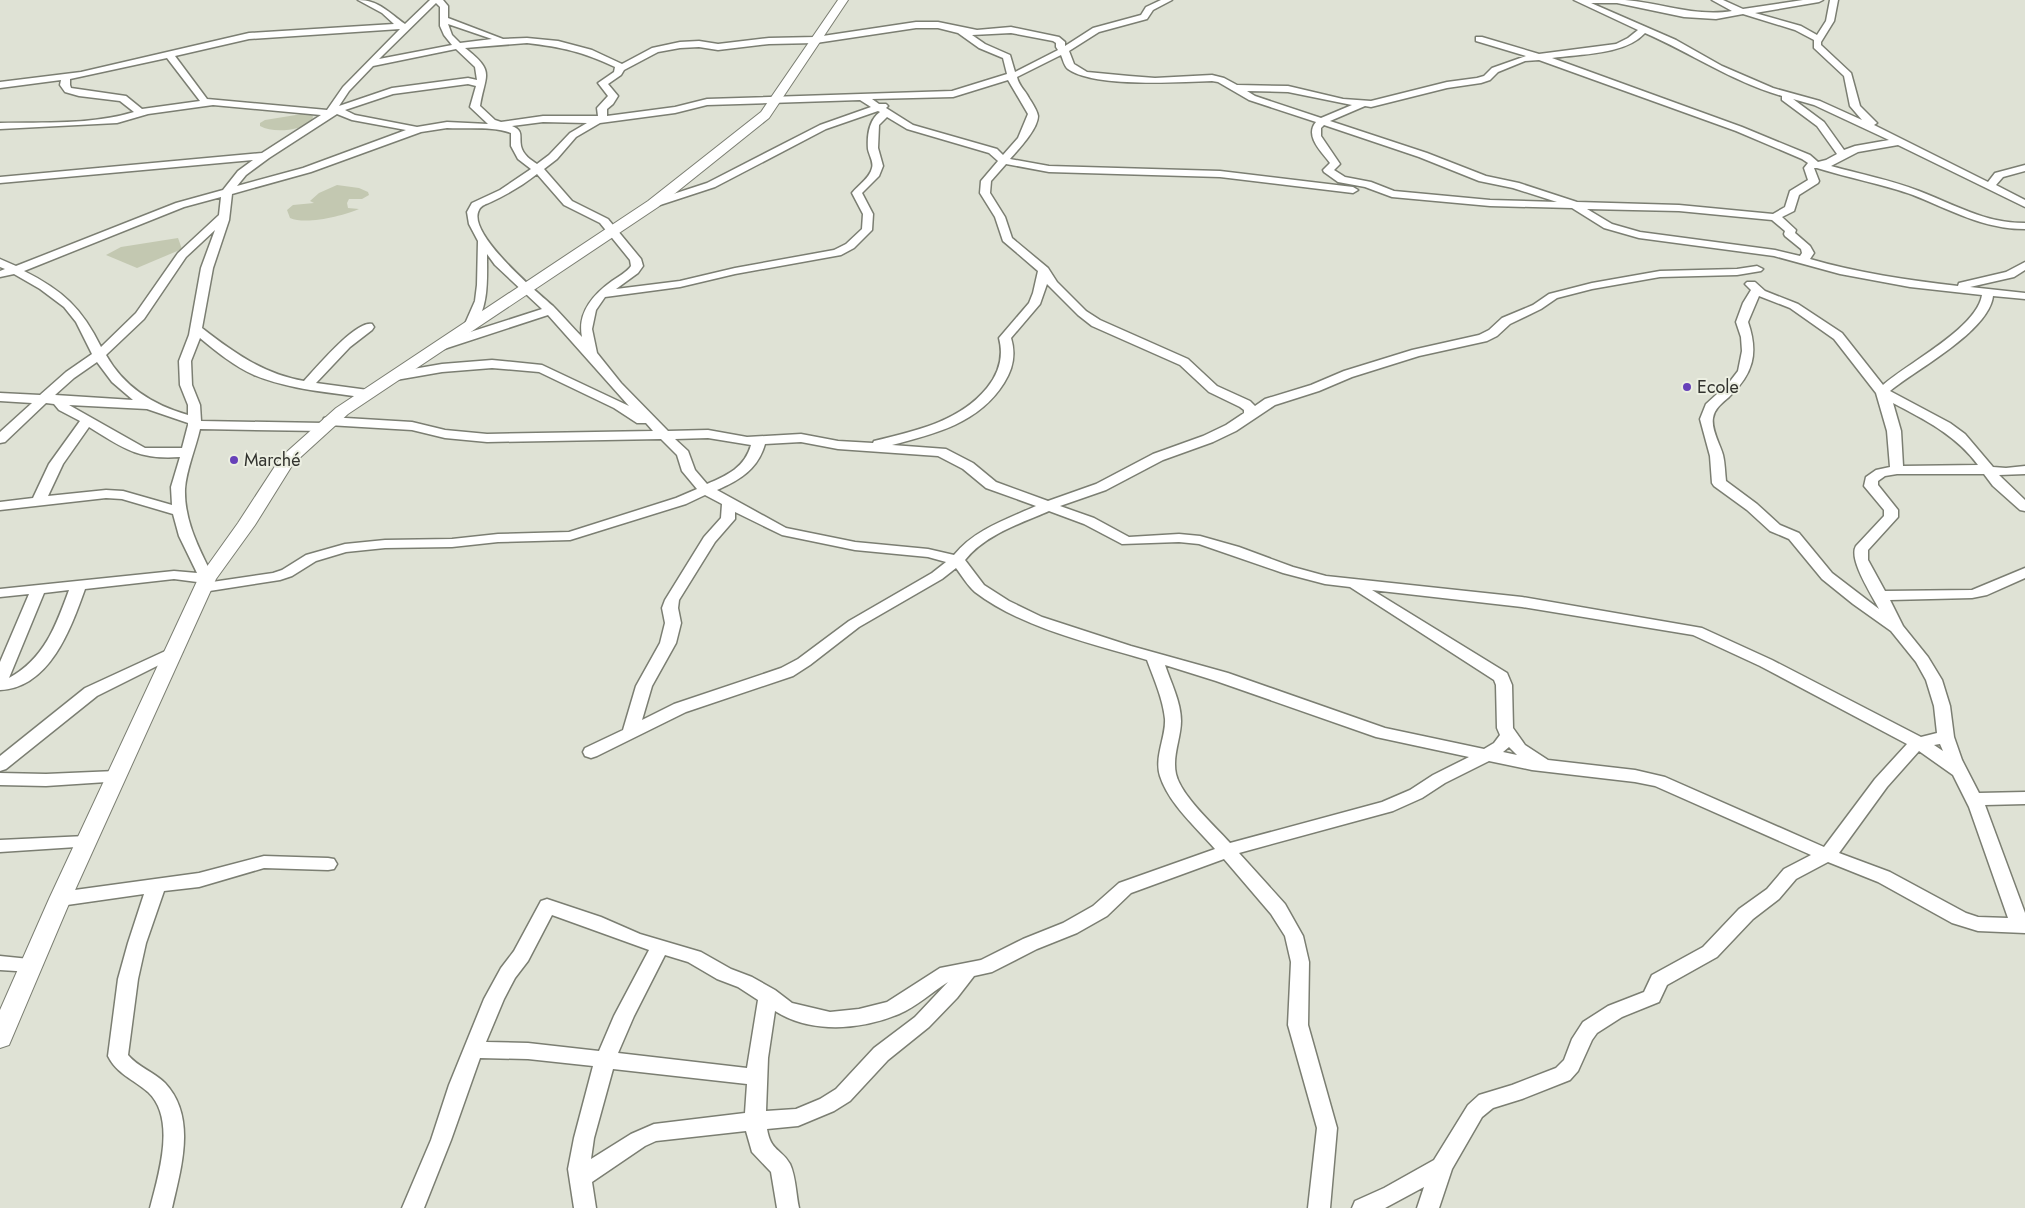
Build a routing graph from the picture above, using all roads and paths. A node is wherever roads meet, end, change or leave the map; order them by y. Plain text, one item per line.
1 (362, 0) edge
2 (437, 0) edge
3 (843, 0) edge
4 (1168, 0) edge
5 (1578, 0) edge
6 (1716, 0) edge
7 (1819, 0) edge
8 (1834, 0) edge
9 (1745, 12) junction
10 (444, 20) junction
11 (404, 27) junction
12 (1643, 29) junction
13 (961, 31) junction
14 (1479, 39) dead end
15 (1819, 39) junction
16 (816, 40) junction
17 (508, 41) junction
18 (459, 47) junction
19 (1064, 50) junction
20 (170, 56) junction
21 (1542, 57) junction
22 (369, 64) junction
23 (620, 68) junction
24 (1011, 77) junction
25 (66, 78) junction
26 (482, 84) junction
27 (0, 85) edge
28 (1235, 88) junction
29 (1770, 90) junction
30 (928, 96) junction
31 (863, 98) junction
32 (775, 101) junction
33 (210, 102) junction
34 (1361, 105) junction
35 (882, 110) junction
36 (334, 111) junction
37 (141, 113) junction
38 (598, 120) junction
39 (1322, 121) junction
40 (0, 126) edge
41 (500, 126) junction
42 (419, 129) junction
43 (1897, 142) junction
44 (1843, 155) junction
45 (265, 156) junction
46 (1003, 161) junction
47 (1815, 164) junction
48 (2025, 168) edge
49 (538, 169) junction
50 (0, 180) edge
51 (1990, 186) junction
52 (227, 192) junction
53 (1392, 194) junction
54 (653, 204) junction
55 (1574, 204) junction
56 (2025, 204) edge
57 (224, 216) junction
58 (1776, 217) junction
59 (2025, 226) edge
60 (612, 231) junction
61 (483, 241) junction
62 (1766, 251) junction
63 (1804, 259) junction
64 (0, 262) edge
65 (2025, 265) edge
66 (1757, 268) junction
67 (16, 270) junction
68 (1044, 270) junction
69 (0, 274) edge
70 (1940, 287) junction
71 (526, 288) junction
72 (1757, 290) junction
73 (1988, 293) junction
74 (601, 294) junction
75 (2025, 296) edge
76 (550, 310) junction
77 (470, 326) junction
78 (368, 327) dead end
79 (196, 330) junction
80 (440, 346) junction
81 (591, 354) junction
82 (99, 355) junction
83 (396, 376) junction
84 (308, 384) junction
85 (1882, 392) junction
86 (368, 394) junction
87 (0, 396) edge
88 (51, 399) junction
89 (146, 405) junction
90 (1250, 415) junction
91 (87, 420) junction
92 (195, 423) junction
93 (326, 424) junction
94 (665, 434) junction
95 (0, 439) edge
96 (759, 440) junction
97 (871, 447) junction
98 (187, 452) junction
99 (1897, 470) junction
100 (2025, 470) edge
101 (1990, 471) junction
102 (706, 490) junction
103 (729, 502) junction
104 (38, 503) junction
105 (0, 506) edge
106 (1049, 506) junction
107 (2025, 507) edge
108 (179, 511) junction
109 (957, 560) junction
110 (2025, 572) edge
111 (205, 583) junction
112 (80, 584) junction
113 (1354, 585) junction
114 (39, 588) junction
115 (0, 592) edge
116 (1881, 596) junction
117 (1896, 628) junction
118 (174, 652) junction
119 (1154, 657) junction
120 (0, 681) edge
121 (630, 734) junction
122 (1509, 736) junction
123 (1946, 737) junction
124 (1919, 743) junction
125 (591, 752) dead end
126 (1486, 755) junction
127 (0, 765) edge
128 (1545, 766) junction
129 (1962, 773) junction
130 (116, 777) junction
131 (0, 779) edge
132 (2025, 798) edge
133 (1974, 799) junction
134 (86, 842) junction
135 (0, 846) edge
136 (1227, 850) junction
137 (1827, 855) junction
138 (328, 864) dead end
139 (156, 886) junction
140 (60, 900) junction
141 (2022, 925) edge
142 (660, 947) junction
143 (0, 963) edge
144 (32, 965) junction
145 (969, 970) junction
146 (768, 996) junction
147 (0, 1038) edge
148 (473, 1050) junction
149 (605, 1060) junction
150 (758, 1077) junction
151 (755, 1122) junction
152 (1442, 1166) junction
153 (580, 1178) junction
154 (161, 1208) edge
155 (413, 1208) edge
156 (585, 1208) edge
157 (788, 1208) edge
158 (1319, 1208) edge
159 (1363, 1208) edge
160 (1428, 1208) edge

1 - 11 street
2 - 10 street
2 - 11 street
3 - 16 street
4 - 19 street
5 - 9 street
5 - 12 street
6 - 9 street
7 - 9 street
8 - 15 street
9 - 15 street
10 - 17 street
10 - 18 street
11 - 20 street
11 - 22 street
12 - 21 street
12 - 29 street
13 - 16 street
13 - 19 street
13 - 24 street
14 - 21 street
15 - 43 street
16 - 23 street
16 - 32 street
17 - 18 street
17 - 23 street
18 - 22 street
18 - 26 street
19 - 24 street
19 - 28 street
20 - 25 street
20 - 33 street
21 - 34 street
21 - 47 street
22 - 36 street
23 - 38 street
24 - 30 street
24 - 46 street
25 - 27 street
25 - 37 street
26 - 36 street
26 - 41 street
28 - 34 street
28 - 39 street
29 - 43 street
29 - 44 street
30 - 31 street
30 - 35 street
31 - 32 street
31 - 35 street
32 - 38 street
32 - 54 street
33 - 36 street
33 - 37 street
34 - 39 street
35 - 46 street
35 - 54 street
35 - 74 street
36 - 42 street
36 - 45 street
37 - 40 street
38 - 41 street
38 - 49 street
39 - 53 street
39 - 55 street
41 - 42 street
41 - 49 street
42 - 52 street
43 - 44 street
43 - 51 street
44 - 47 street
45 - 50 street
45 - 52 street
46 - 53 street
46 - 68 street
47 - 58 street
47 - 59 street
48 - 51 street
49 - 60 street
49 - 61 street
51 - 56 street
52 - 57 street
52 - 67 street
53 - 55 street
54 - 60 street
55 - 58 street
55 - 62 street
57 - 79 street
57 - 82 street
58 - 63 street
60 - 71 street
60 - 74 street
61 - 71 street
61 - 77 street
62 - 63 street
62 - 66 street
63 - 70 street
64 - 67 street
65 - 70 street
66 - 72 street
66 - 90 street
67 - 69 street
67 - 82 street
68 - 90 street
68 - 97 street
70 - 73 street
71 - 76 street
71 - 77 street
72 - 85 street
72 - 117 street
73 - 75 street
73 - 85 street
74 - 81 street
76 - 80 street
76 - 81 street
77 - 80 street
78 - 84 street
79 - 84 street
79 - 92 street
80 - 83 street
81 - 94 street
82 - 88 street
82 - 89 street
83 - 86 street
83 - 94 street
84 - 86 street
85 - 99 street
85 - 101 street
86 - 93 street
87 - 88 street
88 - 89 street
88 - 91 street
88 - 95 street
89 - 92 street
90 - 106 street
91 - 98 street
91 - 104 street
92 - 93 street
92 - 98 street
93 - 94 street
93 - 111 street
94 - 96 street
94 - 102 street
96 - 97 street
96 - 102 street
97 - 106 street
98 - 108 street
99 - 101 street
99 - 116 street
100 - 101 street
101 - 107 street
102 - 103 street
102 - 111 street
103 - 109 street
103 - 121 street
104 - 105 street
104 - 108 street
106 - 109 street
106 - 113 street
108 - 111 street
109 - 119 street
109 - 121 street
110 - 116 street
111 - 112 street
111 - 118 street
112 - 114 street
112 - 120 street
113 - 122 street
113 - 124 street
114 - 115 street
114 - 120 street
116 - 117 street
117 - 123 street
118 - 127 street
118 - 130 street
119 - 126 street
119 - 136 street
121 - 125 street
122 - 126 street
122 - 128 street
123 - 124 street
123 - 129 street
124 - 129 street
124 - 137 street
126 - 128 street
126 - 136 street
128 - 137 street
129 - 133 street
130 - 131 street
130 - 134 street
132 - 133 street
133 - 141 street
134 - 135 street
134 - 140 street
136 - 145 street
136 - 158 street
137 - 141 street
137 - 152 street
138 - 139 street
139 - 140 street
139 - 154 street
140 - 144 street
142 - 146 street
142 - 148 street
142 - 149 street
143 - 144 street
144 - 147 street
145 - 146 street
145 - 151 street
146 - 150 street
148 - 149 street
148 - 155 street
149 - 150 street
149 - 153 street
150 - 151 street
151 - 153 street
151 - 157 street
152 - 159 street
152 - 160 street
153 - 156 street

